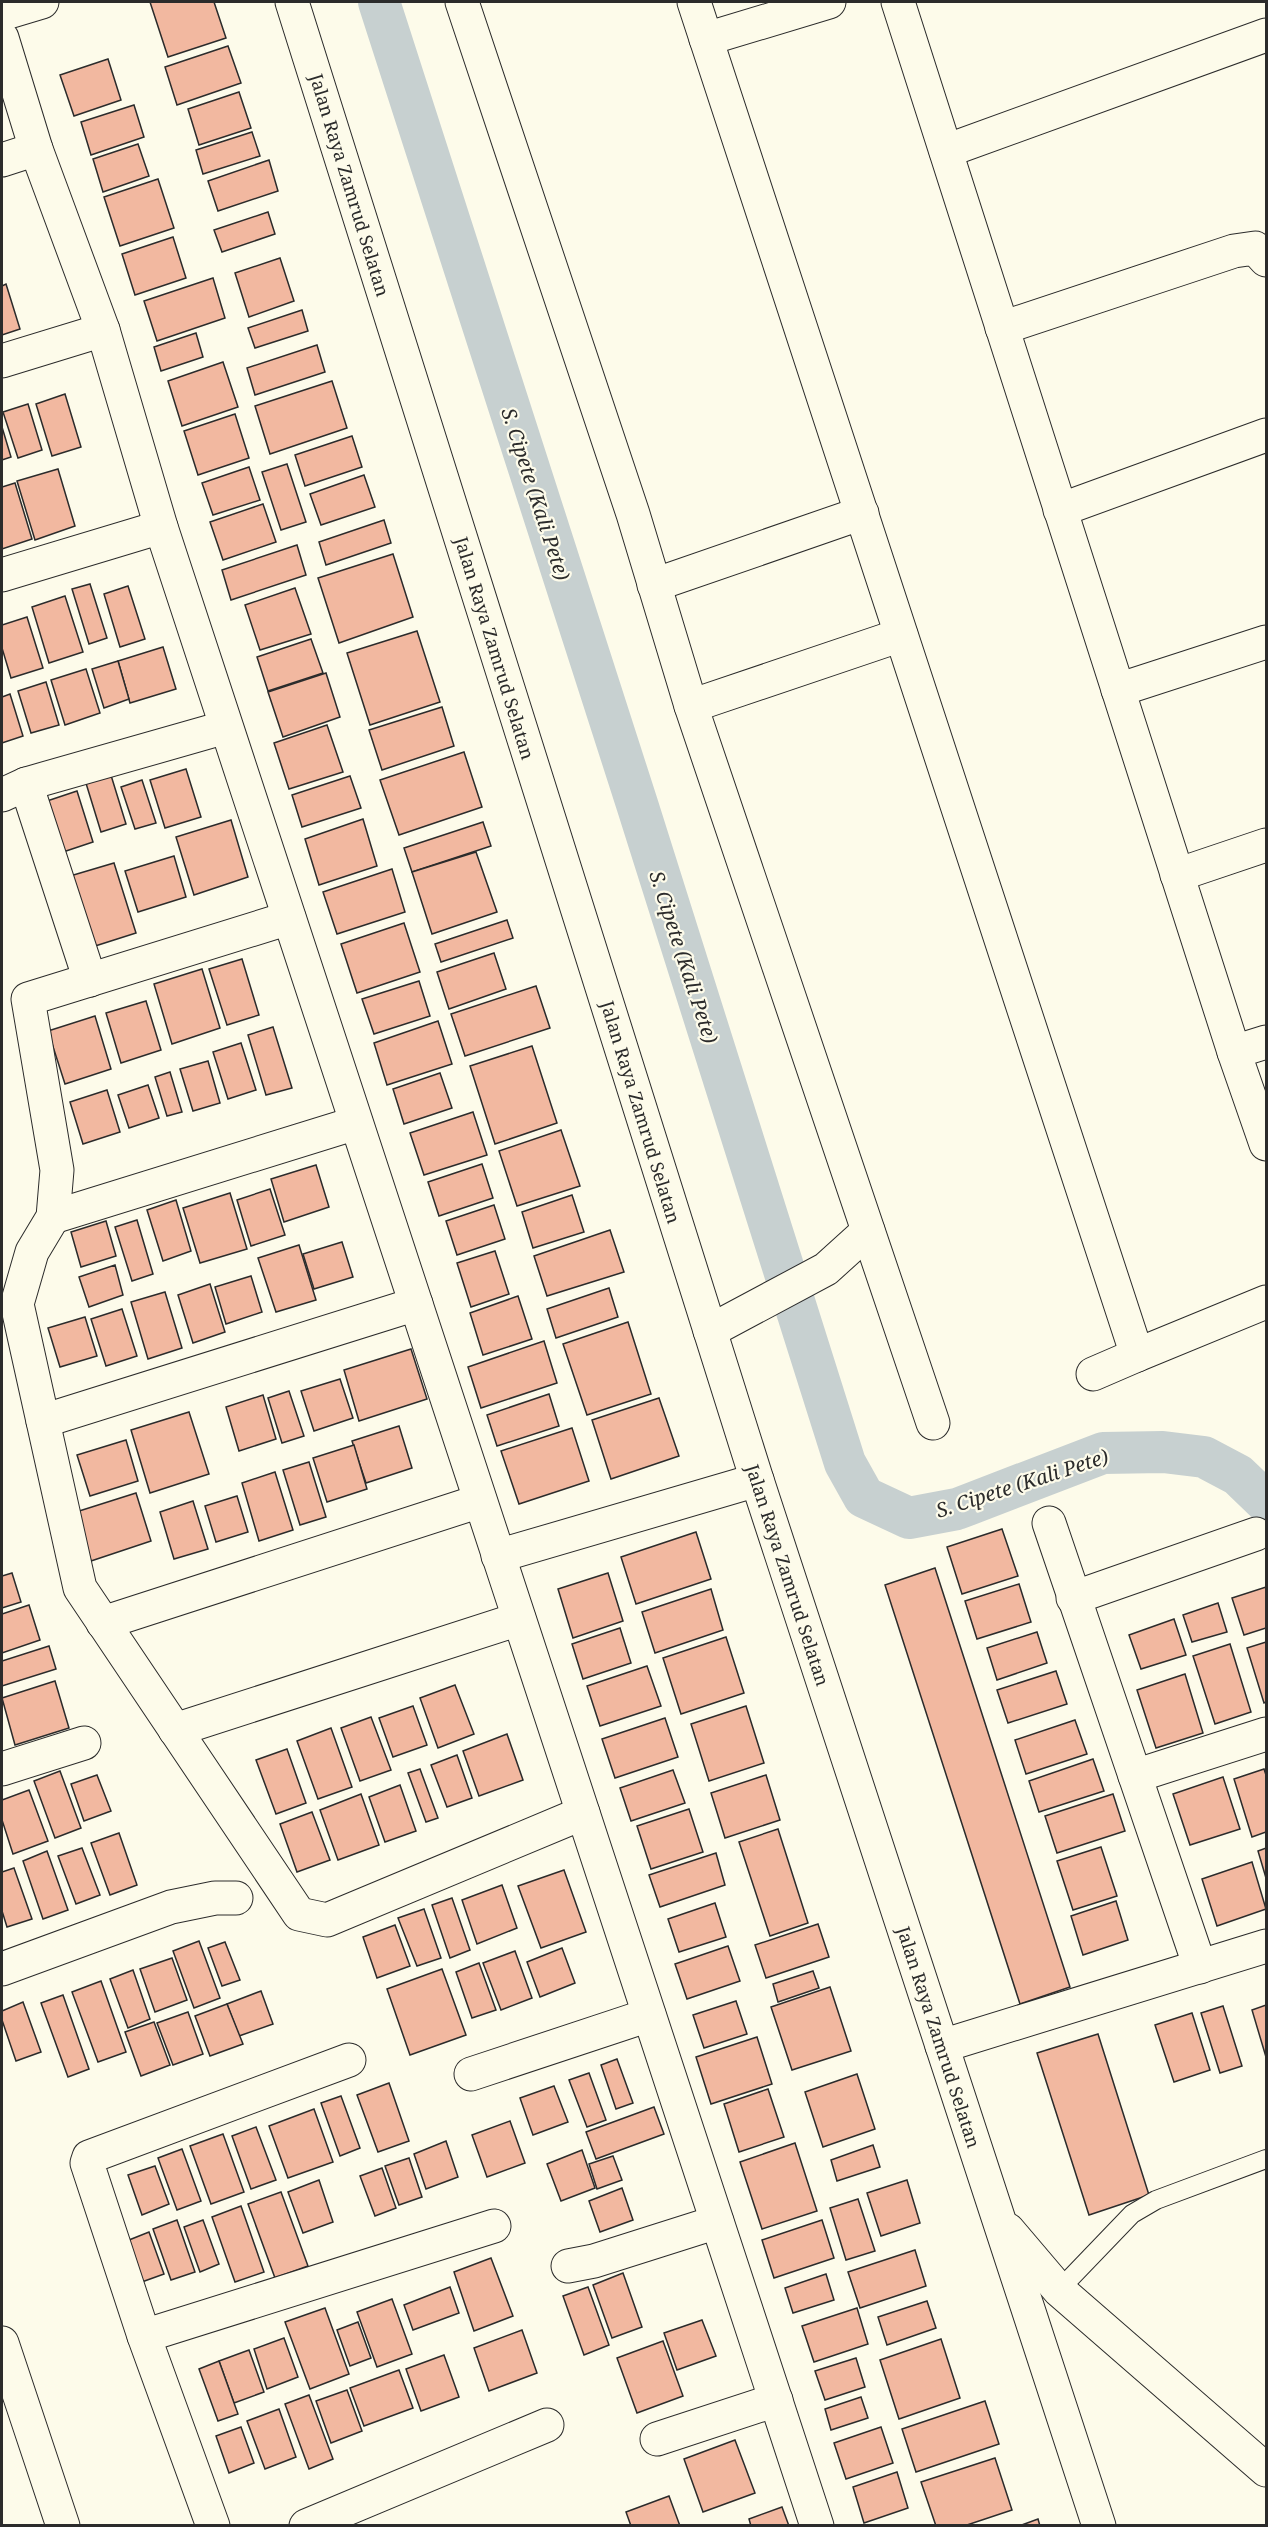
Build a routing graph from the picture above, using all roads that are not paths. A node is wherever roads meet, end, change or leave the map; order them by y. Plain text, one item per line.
1 (42, 2) edge
2 (292, 2) edge
3 (462, 2) edge
4 (694, 2) edge
5 (829, 2) edge
6 (898, 2) edge
7 (2, 15) edge
8 (1266, 35) edge
9 (2, 39) edge
10 (706, 39) junction
11 (36, 149) junction
12 (946, 151) junction
13 (2, 160) edge
14 (1263, 251) edge
15 (1002, 328) junction
16 (102, 330) junction
17 (2, 361) edge
18 (1266, 435) edge
19 (1060, 510) junction
20 (862, 513) junction
21 (161, 527) junction
22 (2, 575) edge
23 (654, 585) junction
24 (901, 635) junction
25 (1266, 642) edge
26 (1118, 690) junction
27 (691, 706) junction
28 (226, 727) junction
29 (14, 790) edge
30 (1266, 846) edge
31 (1177, 875) junction
32 (289, 918) junction
33 (90, 980) junction
34 (1266, 1042) edge
35 (1234, 1052) junction
36 (356, 1122) junction
37 (1266, 1144) edge
38 (53, 1217) junction
39 (868, 1231) junction
40 (1266, 1302) edge
41 (416, 1304) junction
42 (710, 1331) junction
43 (1137, 1355) junction
44 (1093, 1374) dead end
45 (43, 1421) junction
46 (933, 1423) dead end
47 (757, 1480) junction
48 (480, 1502) junction
49 (1049, 1523) dead end
50 (1256, 1534) dead end
51 (498, 1556) junction
52 (1074, 1598) junction
53 (519, 1619) junction
54 (103, 1623) junction
55 (175, 1730) junction
56 (1266, 1734) edge
57 (84, 1743) dead end
58 (2, 1769) edge
59 (1135, 1776) junction
60 (583, 1813) junction
61 (236, 1898) dead end
62 (1266, 1946) edge
63 (1200, 1967) junction
64 (2, 1970) edge
65 (649, 2015) junction
66 (942, 2046) junction
67 (349, 2060) dead end
68 (471, 2074) dead end
69 (1266, 2159) edge
70 (999, 2220) junction
71 (717, 2222) junction
72 (494, 2226) dead end
73 (568, 2266) dead end
74 (1059, 2290) junction
75 (144, 2336) junction
76 (2, 2343) edge
77 (776, 2400) junction
78 (14, 2421) edge
79 (547, 2425) dead end
80 (657, 2439) dead end
81 (1266, 2470) edge
82 (63, 2526) edge
83 (213, 2526) edge
84 (306, 2526) edge
85 (817, 2526) edge
86 (1099, 2526) edge

1 - 7 street
2 - 42 street, Jalan Raya Zamrud Selatan
3 - 23 street
4 - 10 street
5 - 10 street
6 - 12 street
8 - 12 street
9 - 11 street
10 - 20 street
11 - 13 street
11 - 16 street
12 - 15 street
14 - 15 street
15 - 19 street
16 - 17 street
16 - 21 street
18 - 19 street
19 - 26 street
20 - 23 street
20 - 24 street
21 - 22 street
21 - 28 street
23 - 27 street
24 - 27 street
24 - 43 street
25 - 26 street
26 - 31 street
27 - 39 street
28 - 29 street
28 - 32 street
29 - 33 street
30 - 31 street
31 - 35 street
32 - 33 street
32 - 36 street
33 - 38 street
34 - 35 street
35 - 37 street
36 - 38 street
36 - 41 street
38 - 45 street
39 - 42 street
39 - 46 street
40 - 43 street
41 - 45 street
41 - 48 street
42 - 47 street, Jalan Raya Zamrud Selatan
43 - 44 street
45 - 54 street
47 - 51 street
47 - 66 street, Jalan Raya Zamrud Selatan
48 - 51 street
48 - 54 street
49 - 52 street
50 - 52 street
51 - 53 street
52 - 59 street
53 - 55 street
53 - 60 street
54 - 55 street
55 - 60 street
56 - 59 street
57 - 58 street
59 - 63 street
60 - 65 street
61 - 64 street
62 - 63 street
63 - 66 street
65 - 68 street
65 - 71 street
66 - 70 street, Jalan Raya Zamrud Selatan
67 - 75 street
69 - 74 lane
70 - 74 street, Jalan Raya Zamrud Selatan
70 - 86 street, Jalan Raya Zamrud Selatan
71 - 73 street
71 - 77 street
72 - 75 street
74 - 81 street, Jalan Raya Zamrud Selatan
75 - 83 street
76 - 78 street
77 - 80 street
77 - 85 street
78 - 82 street
79 - 84 street

